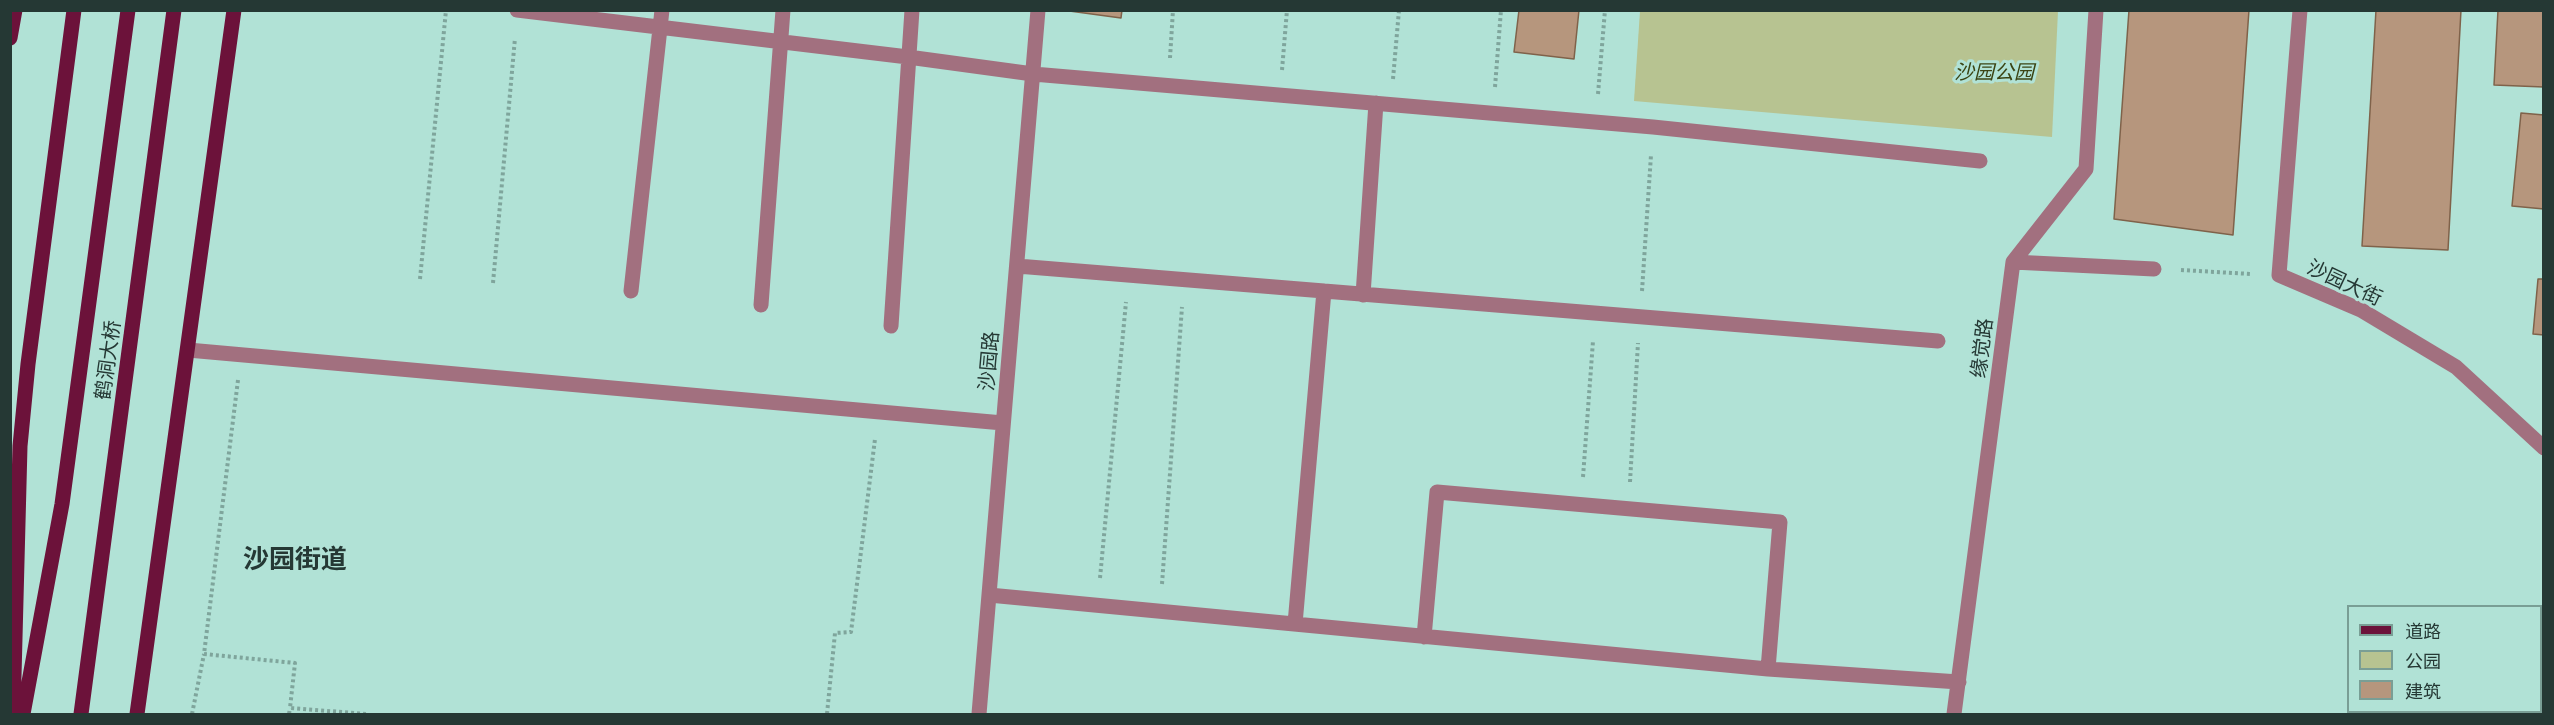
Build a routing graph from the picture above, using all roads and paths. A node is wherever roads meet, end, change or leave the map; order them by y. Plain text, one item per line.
1 (15, 10) edge
2 (74, 10) edge
3 (128, 10) edge
4 (174, 10) edge
5 (234, 10) edge
6 (447, 10) edge
7 (517, 10) edge
8 (662, 10) edge
9 (783, 10) edge
10 (912, 10) edge
11 (1038, 10) edge
12 (1173, 10) edge
13 (1287, 10) edge
14 (1399, 10) edge
15 (1501, 10) edge
16 (1605, 10) edge
17 (2096, 10) edge
18 (2300, 10) edge
19 (660, 28) junction
20 (515, 34) dead end
21 (10, 38) edge
22 (779, 43) junction
23 (908, 57) junction
24 (1033, 74) junction
25 (1168, 85) junction
26 (1280, 95) junction
27 (1384, 104) junction
28 (1493, 113) junction
29 (1596, 122) junction
30 (1653, 127) junction
31 (1980, 161) dead end
32 (2013, 262) junction
33 (1017, 266) junction
34 (2154, 269) joint
35 (1128, 275) junction
36 (2279, 275) junction
37 (420, 279) dead end
38 (1184, 280) junction
39 (493, 283) dead end
40 (631, 291) dead end
41 (1324, 291) junction
42 (1363, 295) junction
43 (761, 305) dead end
44 (1595, 313) junction
45 (1640, 316) junction
46 (891, 326) dead end
47 (1938, 341) dead end
48 (188, 350) junction
49 (242, 355) junction
50 (878, 412) junction
51 (1003, 423) junction
52 (2544, 448) edge
53 (1581, 504) junction
54 (1628, 509) junction
55 (989, 595) junction
56 (1097, 606) junction
57 (1160, 612) junction
58 (1295, 624) junction
59 (1424, 637) junction
60 (204, 654) junction
61 (1768, 669) junction
62 (1959, 682) junction
63 (290, 708) junction
64 (13, 714) edge
65 (23, 714) edge
66 (81, 714) edge
67 (137, 714) edge
68 (192, 714) edge
69 (289, 714) edge
70 (367, 714) edge
71 (826, 714) edge
72 (979, 714) edge
73 (1954, 714) edge

1 - 21 main road
2 - 64 main road
3 - 65 main road, 鹤洞大桥
4 - 66 main road, 鹤洞大桥
5 - 48 main road
6 - 37 path
7 - 19 street
8 - 19 street
9 - 22 street
10 - 23 street
11 - 24 street, 沙园路
12 - 25 path
13 - 26 path
14 - 27 path
15 - 28 path
16 - 29 path
17 - 32 street
18 - 36 street, 沙园大街
19 - 22 street
19 - 40 street
20 - 39 path
22 - 23 street
22 - 43 street
23 - 24 street
23 - 46 street
24 - 25 street
24 - 33 street, 沙园路
25 - 26 street
26 - 27 street
27 - 28 street
27 - 42 street
28 - 29 street
29 - 30 street
30 - 31 street
30 - 45 path
32 - 34 street
32 - 62 street, 缘觉路
33 - 35 street
33 - 51 street, 沙园路
34 - 36 path
35 - 38 street
35 - 56 path
36 - 52 street, 沙园大街
38 - 41 street
38 - 57 path
41 - 42 street
41 - 58 street
42 - 44 street
44 - 45 street
44 - 53 path
45 - 47 street
45 - 54 path
48 - 49 street
48 - 67 main road
49 - 50 street
49 - 60 path
50 - 51 street
50 - 71 path
51 - 55 street, 沙园路
53 - 54 street
53 - 59 street
54 - 61 street
55 - 56 street
55 - 72 street, 沙园路
56 - 57 street
57 - 58 street
58 - 59 street
59 - 61 street
60 - 63 path
60 - 68 path
61 - 62 street
62 - 73 street, 缘觉路
63 - 69 path
63 - 70 path

